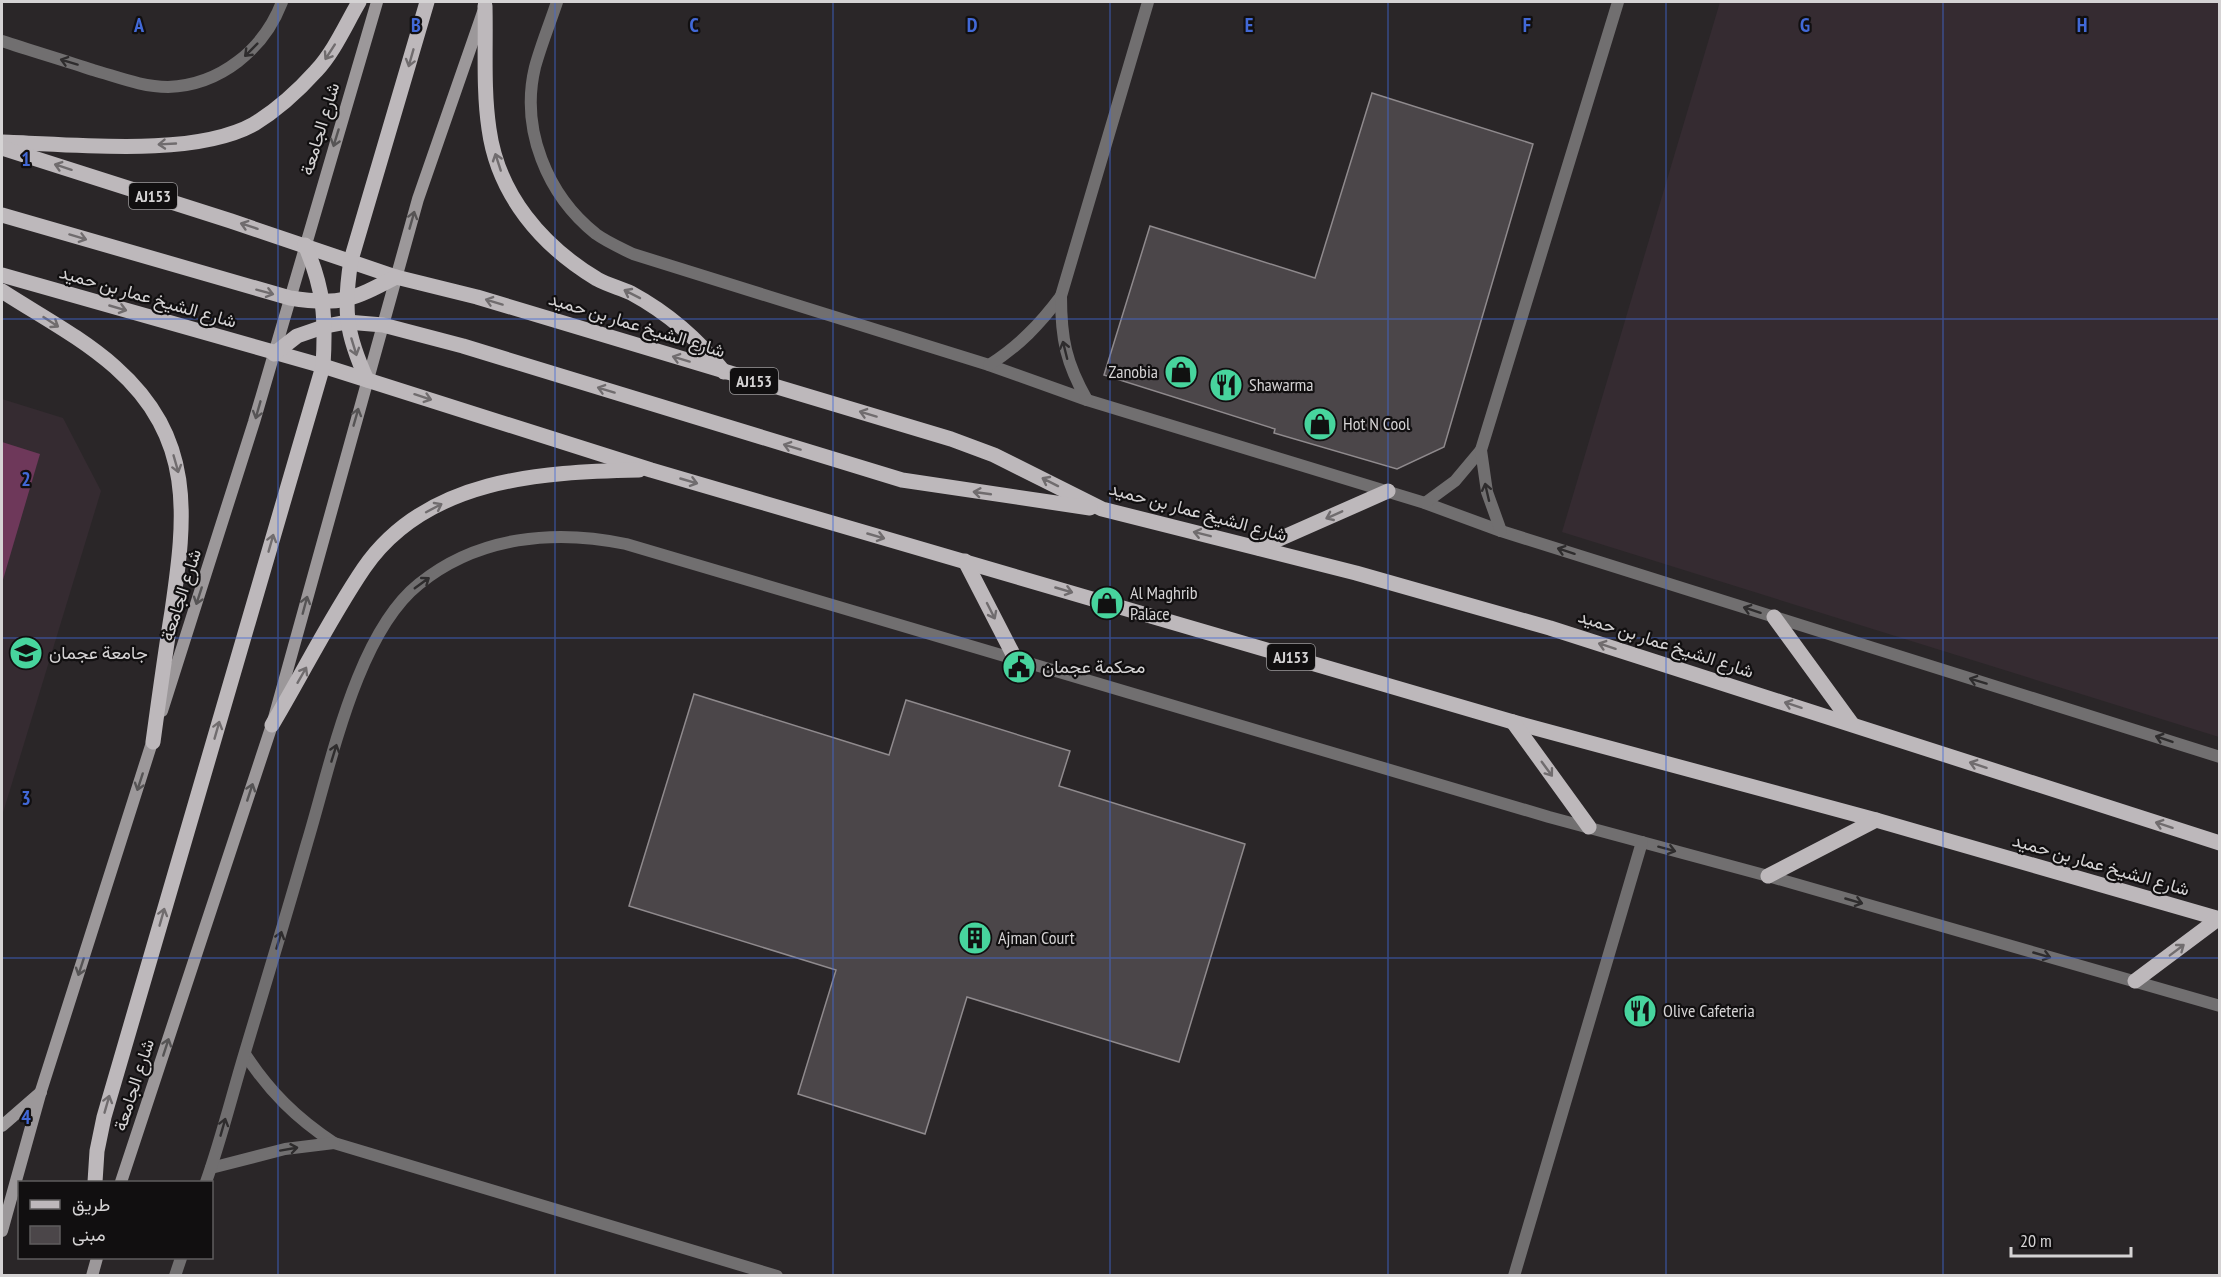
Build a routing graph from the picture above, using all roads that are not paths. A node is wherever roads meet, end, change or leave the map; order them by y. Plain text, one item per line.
1 (282, 2) edge
2 (359, 2) edge
3 (377, 2) edge
4 (427, 2) edge
5 (557, 2) edge
6 (1148, 2) edge
7 (1618, 2) edge
8 (486, 4) edge
9 (2, 41) edge
10 (2, 142) edge
11 (2, 148) edge
12 (2, 215) edge
13 (305, 244) junction
14 (351, 261) junction
15 (2, 275) edge
16 (396, 277) junction
17 (2, 291) edge
18 (1061, 296) junction
19 (290, 298) junction
20 (345, 301) junction
21 (324, 303) junction
22 (347, 322) junction
23 (383, 325) junction
24 (326, 326) junction
25 (274, 354) junction
26 (989, 365) junction
27 (323, 366) junction
28 (724, 372) junction
29 (367, 380) junction
30 (1087, 400) junction
31 (1481, 450) junction
32 (651, 470) junction
33 (1388, 491) junction
34 (1425, 503) junction
35 (1102, 509) junction
36 (1501, 531) junction
37 (1258, 548) junction
38 (965, 561) junction
39 (1774, 617) junction
40 (1016, 660) junction
41 (1513, 722) junction
42 (1852, 724) junction
43 (272, 725) junction
44 (153, 742) junction
45 (2220, 757) edge
46 (1876, 820) junction
47 (1589, 827) junction
48 (1642, 842) junction
49 (2220, 843) edge
50 (1768, 876) junction
51 (2219, 919) edge
52 (2135, 981) junction
53 (2220, 1006) edge
54 (244, 1053) junction
55 (41, 1091) junction
56 (2, 1126) edge
57 (334, 1143) junction
58 (211, 1168) junction
59 (96, 1181) edge
60 (121, 1181) edge
61 (206, 1181) edge
62 (2, 1231) edge
63 (96, 1259) edge
64 (180, 1259) edge
65 (92, 1275) edge
66 (175, 1275) edge
67 (777, 1275) edge
68 (1514, 1275) edge

1 -> 9 street
2 -> 10 main road
3 -> 13 main road, شارع الجامعة
4 -> 14 main road
5 - 26 street
6 - 18 street
7 - 31 street
16 -> 8 main road, شارع الجامعة
28 -> 8 main road
13 -> 11 main road, شارع الشيخ عمار بن حميد / AJ153
12 -> 19 main road
13 - 14 main road, شارع الشيخ عمار بن حميد / AJ153
13 - 19 main road, شارع الجامعة
13 - 21 main road
14 - 16 main road, شارع الشيخ عمار بن حميد / AJ153
14 - 20 main road
15 -> 25 main road, شارع الشيخ عمار بن حميد / AJ153
16 - 20 main road
16 - 23 main road, شارع الجامعة
28 -> 16 main road, شارع الشيخ عمار بن حميد / AJ153
17 -> 44 main road
18 - 26 street
30 -> 18 street
19 - 21 main road
19 - 25 main road, شارع الجامعة
20 - 21 main road
20 - 22 main road
21 - 24 main road
22 - 23 main road
22 - 24 main road
22 -> 29 main road
23 - 29 main road, شارع الجامعة
35 -> 23 main road
24 - 25 main road
24 - 27 main road
25 - 27 main road, شارع الشيخ عمار بن حميد / AJ153
25 -> 44 main road, شارع الجامعة
26 - 30 street
27 - 29 main road, شارع الشيخ عمار بن حميد / AJ153
59 -> 27 main road
35 -> 28 main road, شارع الشيخ عمار بن حميد / AJ153
29 -> 32 main road, شارع الشيخ عمار بن حميد / AJ153
43 -> 29 main road, شارع الجامعة
30 - 33 street
31 - 34 street
36 -> 31 street
32 -> 38 main road, شارع الشيخ عمار بن حميد / AJ153
43 -> 32 main road
33 - 34 street
33 -> 37 main road
34 - 36 street
37 -> 35 main road, شارع الشيخ عمار بن حميد / AJ153
39 -> 36 street
42 -> 37 main road, شارع الشيخ عمار بن حميد / AJ153
38 -> 40 main road
38 -> 41 main road, شارع الشيخ عمار بن حميد / AJ153
39 - 42 main road
45 -> 39 street
40 - 47 street
54 -> 40 street
41 - 46 main road, شارع الشيخ عمار بن حميد / AJ153
41 -> 47 main road
49 -> 42 main road, شارع الشيخ عمار بن حميد / AJ153
60 -> 43 main road, شارع الجامعة
44 -> 55 main road, شارع الجامعة
46 - 50 main road
46 - 51 main road, شارع الشيخ عمار بن حميد / AJ153
47 - 48 street
48 -> 50 street
48 - 68 street
50 -> 52 street
52 -> 51 main road
52 - 53 street
54 - 57 street
58 -> 54 street
55 - 56 main road
55 - 62 main road, شارع الجامعة
58 -> 57 street
57 - 67 street
58 - 61 street
63 - 65 main road
64 - 66 street

